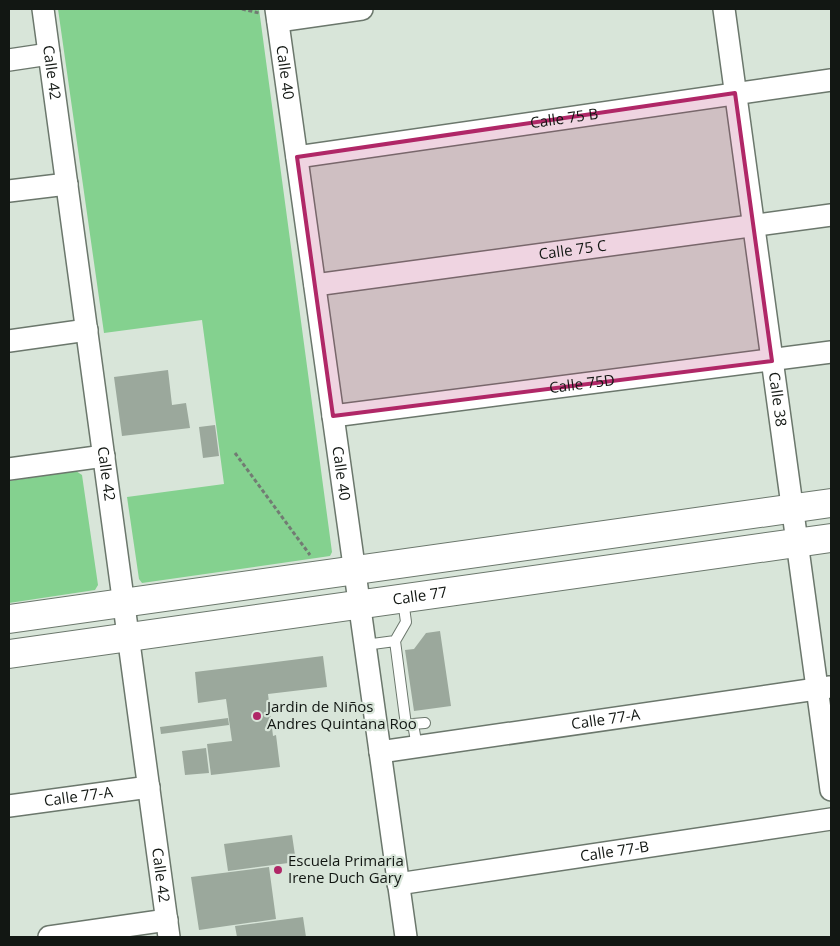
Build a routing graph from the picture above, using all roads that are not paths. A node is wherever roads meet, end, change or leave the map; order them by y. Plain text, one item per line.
1 (43, 9) edge
2 (362, 9) edge
3 (724, 9) edge
4 (272, 14) edge
5 (49, 54) junction
6 (9, 60) edge
7 (831, 80) edge
8 (736, 93) junction
9 (297, 157) junction
10 (67, 184) junction
11 (9, 191) edge
12 (831, 215) edge
13 (754, 226) junction
14 (315, 285) junction
15 (87, 330) junction
16 (9, 341) edge
17 (831, 352) edge
18 (772, 361) junction
19 (333, 416) junction
20 (104, 456) junction
21 (9, 469) edge
22 (831, 503) edge
23 (793, 508) junction
24 (831, 538) edge
25 (797, 542) junction
26 (355, 570) junction
27 (402, 599) junction
28 (124, 603) junction
29 (359, 605) junction
30 (9, 620) edge
31 (128, 637) junction
32 (395, 641) junction
33 (365, 645) junction
34 (9, 654) edge
35 (824, 688) edge
36 (425, 722) dead end
37 (413, 724) junction
38 (417, 747) junction
39 (380, 752) junction
40 (149, 787) junction
41 (831, 790) edge
42 (9, 806) edge
43 (831, 819) edge
44 (398, 884) junction
45 (168, 929) edge
46 (49, 937) edge
47 (406, 937) edge

1 - 5 street, Calle 42
2 - 4 street
3 - 8 street, Calle 38
4 - 9 street, Calle 40
5 - 6 street
5 - 10 street, Calle 42
7 - 8 street, Calle 75 B
8 - 9 street, Calle 75 B
8 - 13 street, Calle 38
9 - 14 street, Calle 40
10 - 11 street
10 - 15 street, Calle 42
12 - 13 street, Calle 75 C
13 - 14 street, Calle 75 C
13 - 18 street, Calle 38
14 - 19 street, Calle 40
15 - 16 street
15 - 20 street, Calle 42
17 - 18 street, Calle 75D
18 - 19 street, Calle 75D
18 - 23 street, Calle 38
19 - 26 street, Calle 40
20 - 21 street
20 - 28 street, Calle 42
22 - 23 street
23 - 25 street, Calle 38
23 - 26 street
24 - 25 street, Calle 77
25 - 27 street, Calle 77
25 - 35 street, Calle 38
26 - 28 street
26 - 29 street, Calle 40
27 - 29 street, Calle 77
27 - 32 lane
28 - 30 street
28 - 31 street, Calle 42
29 - 31 street, Calle 77
29 - 33 street, Calle 40
31 - 34 street, Calle 77
31 - 40 street, Calle 42
32 - 33 lane
32 - 37 lane
33 - 39 street, Calle 40
35 - 38 street, Calle 77-A
35 - 41 street, Calle 38
36 - 37 lane
37 - 38 lane
38 - 39 street, Calle 77-A
39 - 44 street, Calle 40
40 - 42 street, Calle 77-A
40 - 45 street, Calle 42
43 - 44 street, Calle 77-B
44 - 47 street, Calle 40
45 - 46 street

